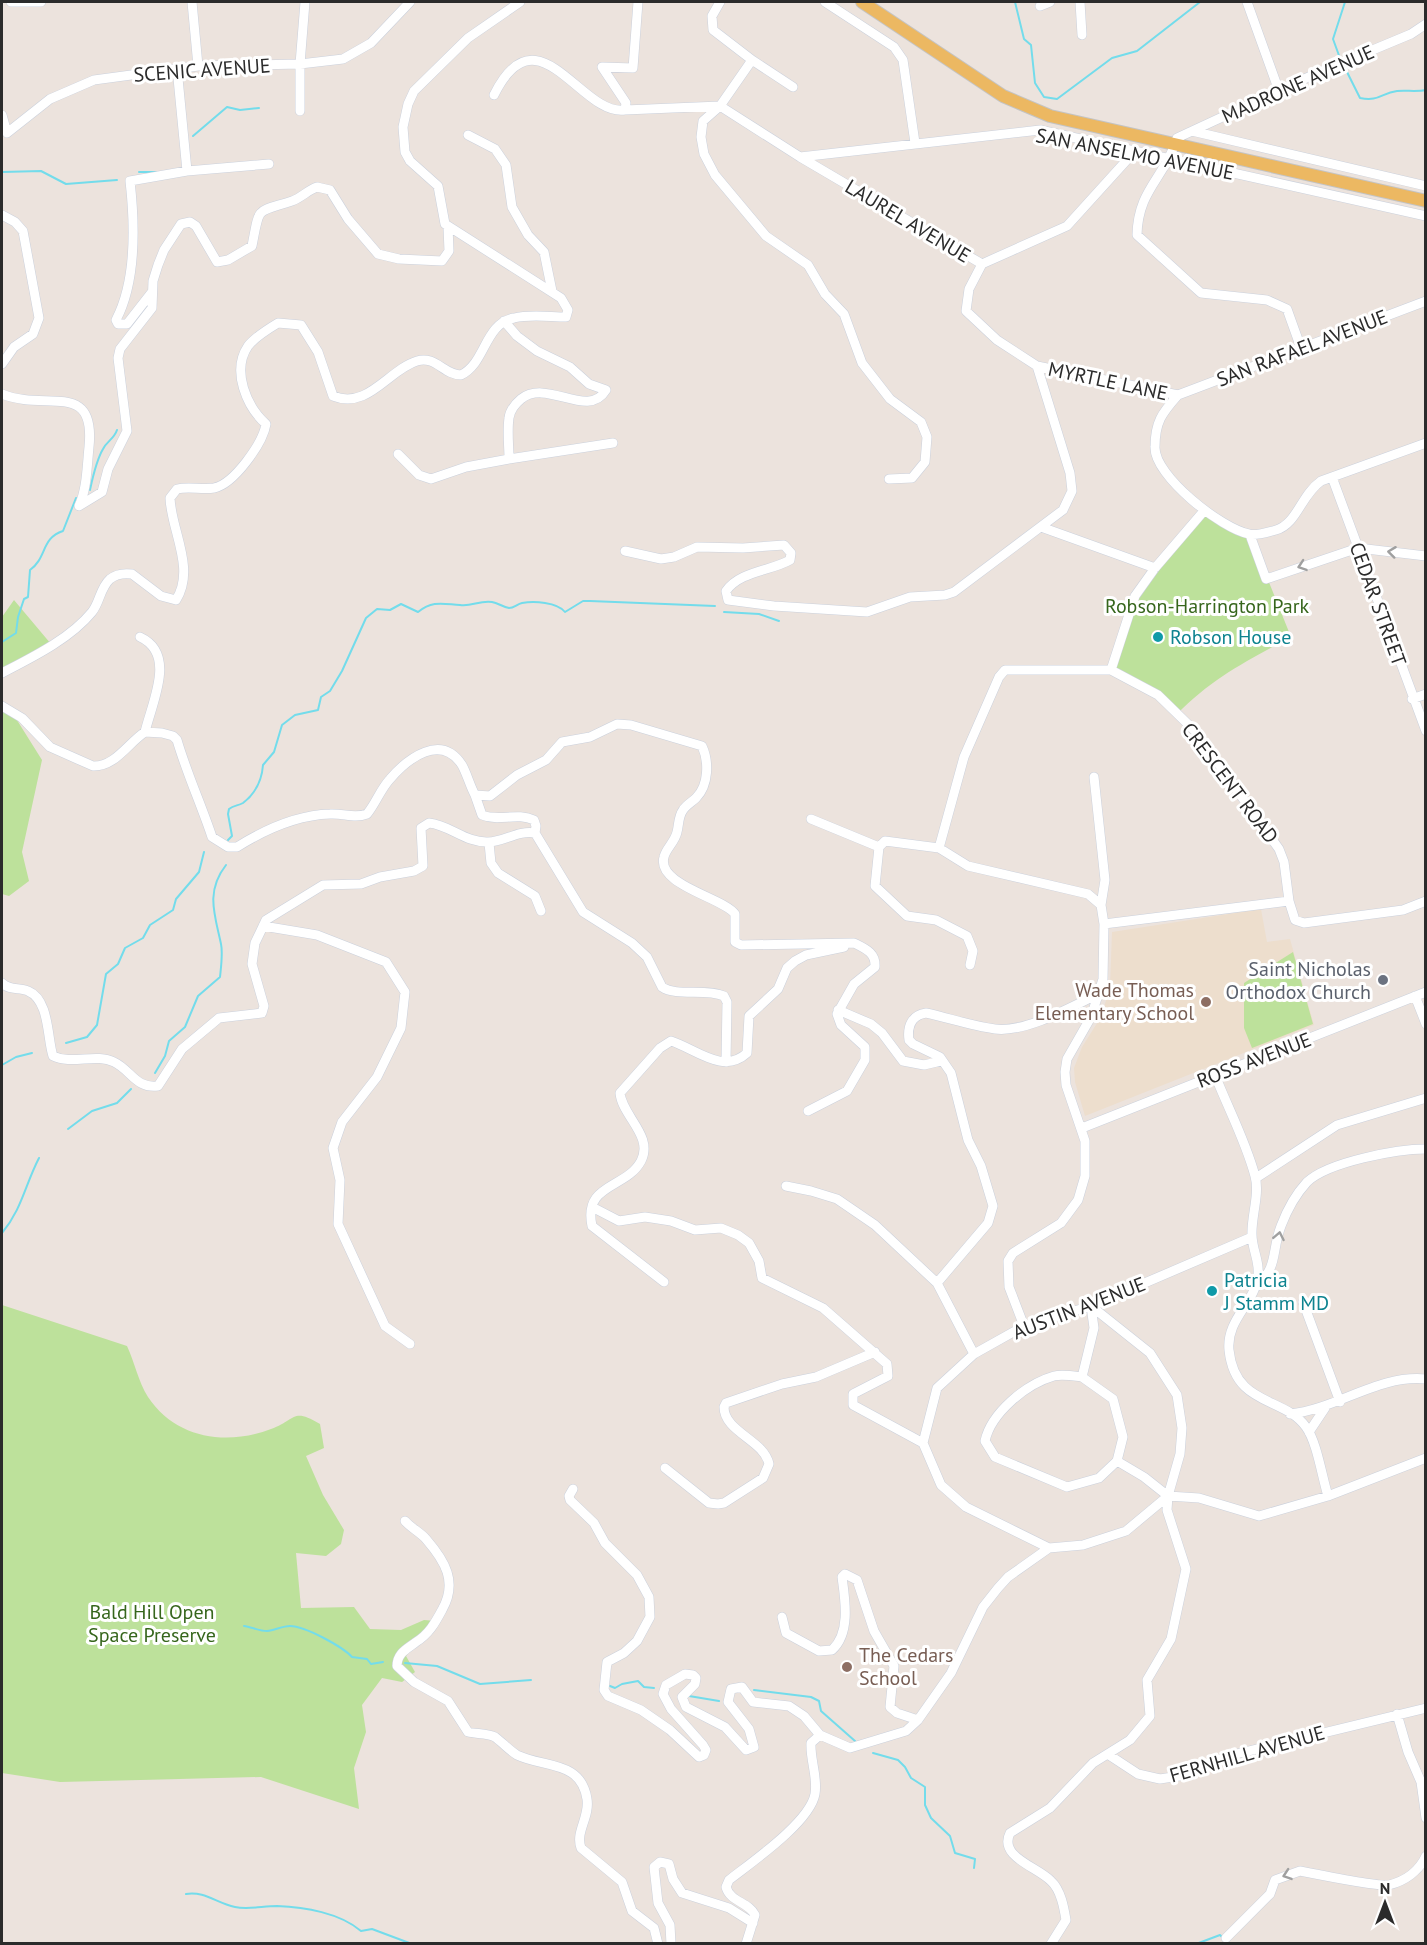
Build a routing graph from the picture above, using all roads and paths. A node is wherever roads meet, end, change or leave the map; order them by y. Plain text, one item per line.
1 (11, 2) edge
2 (41, 2) edge
3 (192, 2) edge
4 (305, 2) edge
5 (410, 2) edge
6 (520, 2) edge
7 (638, 2) edge
8 (720, 2) edge
9 (825, 2) edge
10 (862, 2) edge
11 (1050, 2) edge
12 (1080, 2) edge
13 (1246, 2) edge
14 (1040, 6) dead end
15 (1425, 24) edge
16 (1082, 35) dead end
17 (752, 60) junction
18 (300, 64) junction
19 (198, 66) junction
20 (177, 68) junction
21 (793, 87) dead end
22 (1279, 91) junction
23 (494, 95) dead end
24 (720, 106) junction
25 (625, 110) junction
26 (300, 111) dead end
27 (2, 115) edge
28 (1192, 131) junction
29 (468, 135) dead end
30 (915, 143) junction
31 (1175, 145) junction
32 (1136, 152) junction
33 (800, 157) junction
34 (1171, 159) junction
35 (269, 164) dead end
36 (186, 171) junction
37 (1425, 186) edge
38 (1425, 201) edge
39 (2, 215) edge
40 (1425, 216) edge
41 (448, 227) junction
42 (982, 264) junction
43 (552, 291) junction
44 (152, 292) junction
45 (1425, 301) edge
46 (504, 321) junction
47 (1301, 348) junction
48 (2, 364) edge
49 (1037, 366) junction
50 (2, 394) edge
51 (1178, 395) junction
52 (613, 443) dead end
53 (1425, 443) edge
54 (398, 454) dead end
55 (509, 459) junction
56 (1332, 477) junction
57 (889, 479) dead end
58 (1203, 512) junction
59 (1041, 528) junction
60 (1250, 535) junction
61 (1358, 548) junction
62 (626, 551) dead end
63 (1425, 556) edge
64 (1155, 568) junction
65 (140, 637) dead end
66 (1111, 670) junction
67 (2, 673) edge
68 (1425, 694) edge
69 (1412, 699) junction
70 (2, 705) edge
71 (1425, 731) edge
72 (145, 732) junction
73 (1094, 777) dead end
74 (475, 795) junction
75 (811, 819) dead end
76 (535, 833) junction
77 (489, 843) junction
78 (879, 847) junction
79 (939, 848) junction
80 (1289, 901) junction
81 (1425, 901) edge
82 (1101, 905) junction
83 (541, 911) dead end
84 (1104, 924) junction
85 (263, 926) junction
86 (854, 943) junction
87 (970, 964) dead end
88 (2, 983) edge
89 (1425, 992) edge
90 (1100, 993) junction
91 (1415, 996) junction
92 (838, 1010) junction
93 (1425, 1024) edge
94 (941, 1061) junction
95 (726, 1062) junction
96 (1215, 1075) junction
97 (1425, 1098) edge
98 (808, 1111) dead end
99 (1082, 1128) junction
100 (1425, 1149) edge
101 (1256, 1178) junction
102 (786, 1186) dead end
103 (592, 1207) junction
104 (1251, 1237) junction
105 (1275, 1259) junction
106 (1257, 1262) junction
107 (664, 1282) dead end
108 (937, 1283) junction
109 (1256, 1287) junction
110 (1303, 1302) dead end
111 (1091, 1306) junction
112 (1024, 1326) junction
113 (410, 1344) dead end
114 (875, 1352) junction
115 (974, 1354) junction
116 (1082, 1377) junction
117 (1425, 1379) edge
118 (1340, 1401) junction
119 (1324, 1408) junction
120 (1290, 1414) junction
121 (1309, 1432) junction
122 (923, 1443) junction
123 (1425, 1458) edge
124 (1117, 1461) junction
125 (665, 1468) dead end
126 (573, 1489) dead end
127 (1168, 1496) junction
128 (1328, 1496) junction
129 (405, 1521) dead end
130 (1049, 1548) junction
131 (782, 1617) dead end
132 (1425, 1708) edge
133 (1397, 1714) junction
134 (918, 1720) junction
135 (820, 1735) junction
136 (1109, 1755) junction
137 (1420, 1771) edge
138 (1425, 1818) edge
139 (1425, 1856) edge
140 (753, 1923) junction
141 (1226, 1938) dead end
142 (658, 1944) edge
143 (671, 1944) edge
144 (746, 1944) edge
145 (1051, 1944) edge

1 - 2 street
3 - 19 street
4 - 18 street
5 - 18 street, SCENIC AVENUE
6 - 41 street
7 - 25 street
8 - 17 street
9 - 30 street
10 - 31 main road
11 - 14 street
12 - 16 street
13 - 22 street
15 - 22 street, MADRONE AVENUE
17 - 21 street
17 - 24 street
18 - 19 street, SCENIC AVENUE
18 - 26 street
19 - 20 street, SCENIC AVENUE
20 - 27 street, SCENIC AVENUE
20 - 36 street
22 - 28 street, MADRONE AVENUE
23 - 25 street
24 - 25 street
24 - 33 street, LAUREL AVENUE
24 - 57 street
28 - 31 street, MADRONE AVENUE
28 - 37 street
29 - 43 street
30 - 32 street, SAN ANSELMO AVENUE
30 - 33 street, SAN ANSELMO AVENUE
31 - 34 street
31 - 38 main road
32 - 34 street, SAN ANSELMO AVENUE
32 - 42 street
33 - 42 street, LAUREL AVENUE
34 - 40 street, SAN ANSELMO AVENUE
34 - 47 street
35 - 36 street
36 - 44 street
39 - 48 street
41 - 43 street
41 - 44 street
42 - 49 street, LAUREL AVENUE
43 - 46 street
44 - 50 street
45 - 47 street, SAN RAFAEL AVENUE
46 - 55 street
46 - 67 street
47 - 51 street, SAN RAFAEL AVENUE
49 - 51 street, MYRTLE LANE
49 - 59 street
51 - 58 street
52 - 55 street
53 - 56 street
54 - 55 street
56 - 60 street
56 - 61 street, CEDAR STREET
58 - 60 street
58 - 64 street
59 - 62 street
59 - 64 street
61 -> 60 street
63 -> 61 street
61 - 69 street, CEDAR STREET
64 - 66 street
65 - 72 street
66 - 79 street, CRESCENT ROAD
66 - 80 street, CRESCENT ROAD
68 - 69 street
69 - 71 street, CEDAR STREET
70 - 72 street
72 - 74 street
73 - 82 street
74 - 76 street
74 - 86 street
75 - 78 street
76 - 77 street
76 - 95 street
77 - 83 street
77 - 85 street
78 - 79 street
78 - 87 street
79 - 82 street
80 - 81 street
80 - 84 street
82 - 84 street
84 - 90 street
85 - 88 street
85 - 113 street
86 - 92 street
86 - 95 street
89 - 91 street, ROSS AVENUE
90 - 94 street
90 - 99 street
91 - 93 street
91 - 96 street, ROSS AVENUE
92 - 94 street
92 - 98 street
94 - 108 street
95 - 103 street
96 - 99 street, ROSS AVENUE
96 - 101 street
97 - 101 street
99 - 112 street
105 -> 100 street
101 - 104 street
102 - 108 street
103 - 107 street
103 - 114 street
104 - 106 street
104 - 111 street, AUSTIN AVENUE
105 - 106 street
105 - 109 street
106 - 109 street
108 - 115 street
109 - 120 street
110 - 118 street
111 - 112 street, AUSTIN AVENUE
111 - 116 street
111 - 127 street
112 - 115 street, AUSTIN AVENUE
114 - 122 street
114 - 125 street
115 - 122 street, AUSTIN AVENUE
116 - 124 street
116 - 124 street
117 - 118 street
118 - 119 street
119 - 120 street
119 - 121 street
120 - 121 street
121 - 128 street
122 - 130 street
123 - 128 street
124 - 127 street
126 - 135 street
127 - 128 street
127 - 130 street
127 - 136 street
129 - 142 street
130 - 134 street
131 - 134 street
132 - 133 street, FERNHILL AVENUE
133 - 136 street, FERNHILL AVENUE
133 - 137 street
134 - 135 street
135 - 140 street
136 - 145 street
137 - 138 street
139 -> 141 street
140 - 143 street
140 - 144 street

